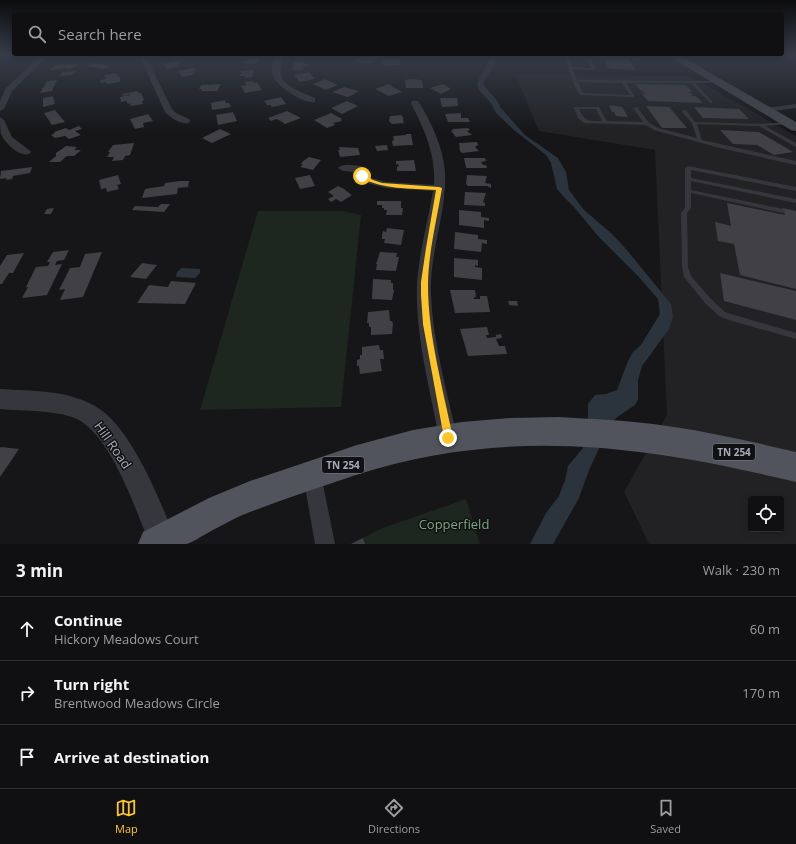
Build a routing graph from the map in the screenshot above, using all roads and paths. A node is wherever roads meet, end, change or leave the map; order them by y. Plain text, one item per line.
1 (19, 80) edge
2 (154, 80) edge
3 (280, 80) edge
4 (714, 80) edge
5 (575, 81) joint
6 (624, 82) junction
7 (692, 82) junction
8 (717, 82) junction
9 (312, 100) dead end
10 (710, 102) dead end
11 (415, 103) dead end
12 (794, 107) edge
13 (636, 108) dead end
14 (0, 109) edge
15 (765, 110) junction
16 (684, 112) dead end
17 (0, 120) edge
18 (186, 121) dead end
19 (605, 122) junction
20 (694, 123) junction
21 (647, 124) junction
22 (760, 125) junction
23 (791, 125) edge
24 (700, 140) junction
25 (796, 145) edge
26 (26, 152) dead end
27 (796, 163) edge
28 (343, 168) dead end
29 (688, 179) junction
30 (439, 188) junction
31 (796, 189) edge
32 (688, 191) junction
33 (796, 201) edge
34 (783, 211) dead end
35 (796, 336) edge
36 (0, 399) edge
37 (448, 438) junction
38 (796, 467) edge
39 (312, 475) junction
40 (159, 542) edge
41 (325, 544) edge

1 - 14 street
2 - 18 street
3 - 9 street
4 - 8 main road
5 - 6 lane
5 - 6 lane
6 - 7 lane
7 - 8 lane
7 - 10 lane
8 - 15 main road
11 - 30 street
12 - 15 street
13 - 21 lane
15 - 23 main road
16 - 20 lane
17 - 26 street
19 - 19 lane
19 - 21 lane
20 - 22 lane
20 - 24 lane
21 - 24 lane
22 - 23 lane
22 - 25 lane
24 - 27 lane
28 - 30 street
29 - 31 lane
29 - 32 lane
29 - 33 lane
30 - 37 street
32 - 34 lane
32 - 35 lane
36 - 40 street, Hill Road
37 - 38 main road, TN 254
37 - 39 main road, TN 254
39 - 40 main road, TN 254
39 - 41 street

